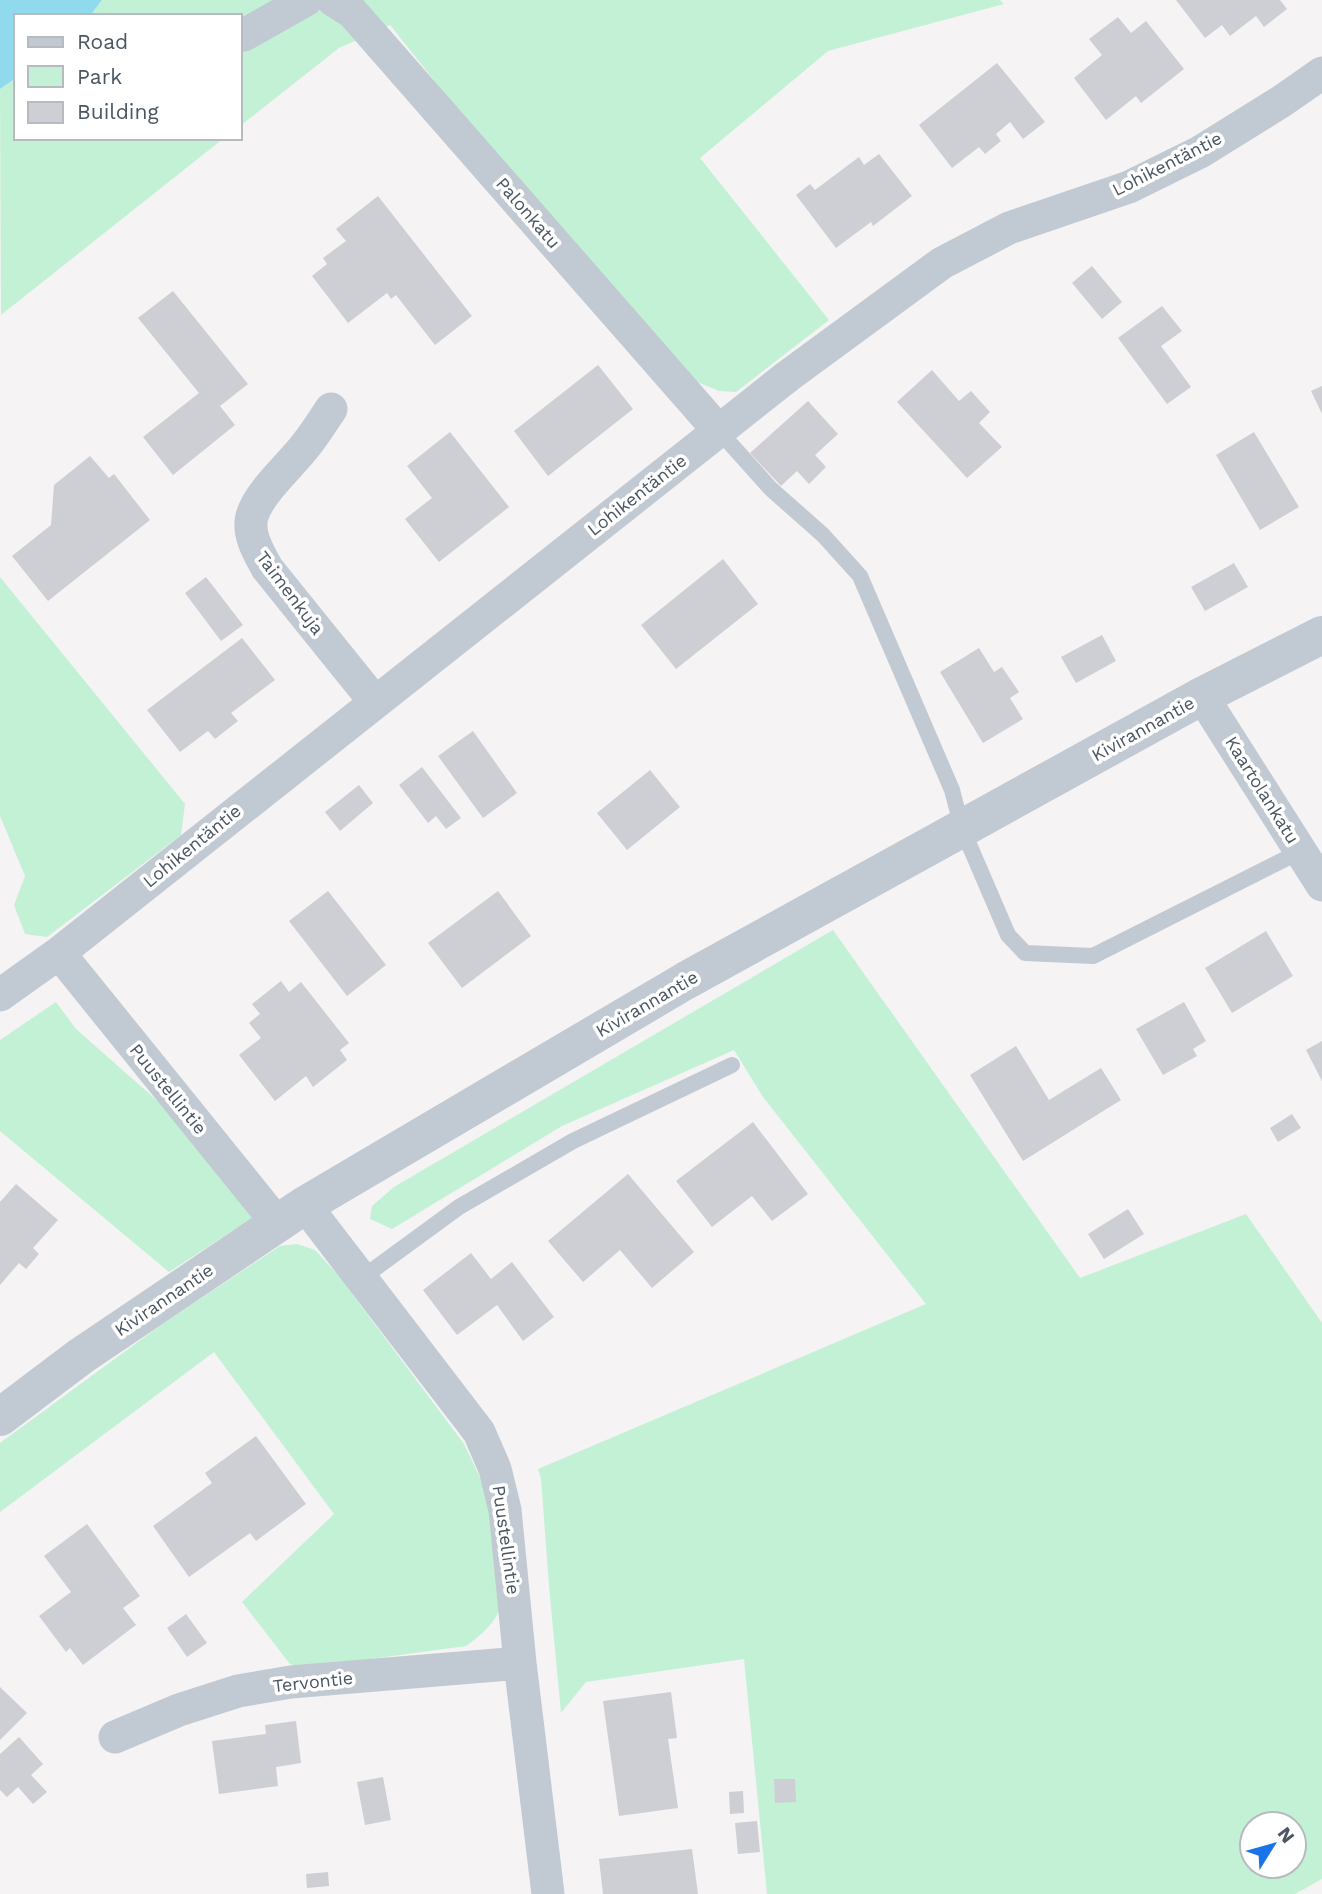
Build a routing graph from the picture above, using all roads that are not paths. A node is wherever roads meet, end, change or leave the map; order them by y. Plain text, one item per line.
1 (306, 0) edge
2 (333, 0) edge
3 (244, 35) dead end
4 (1322, 73) edge
5 (331, 409) dead end
6 (719, 430) junction
7 (1322, 635) edge
8 (1202, 696) junction
9 (374, 702) junction
10 (961, 828) junction
11 (1301, 851) junction
12 (1322, 885) edge
13 (59, 953) junction
14 (0, 995) edge
15 (732, 1065) dead end
16 (292, 1214) junction
17 (362, 1278) junction
18 (0, 1417) edge
19 (520, 1662) junction
20 (114, 1737) dead end
21 (548, 1894) edge

1 - 3 street
2 - 6 street, Palonkatu
4 - 6 street, Lohikentäntie
5 - 9 street, Taimenkuja
6 - 9 street, Lohikentäntie
6 - 10 lane
7 - 8 street, Kivirannantie
8 - 10 street, Kivirannantie
8 - 11 street, Kaartolankatu
9 - 13 street, Lohikentäntie
10 - 11 lane
10 - 16 street, Kivirannantie
11 - 12 street, Kaartolankatu
13 - 14 street, Lohikentäntie
13 - 16 street, Puustellintie
15 - 17 lane
16 - 17 street, Puustellintie
16 - 18 street, Kivirannantie
17 - 19 street, Puustellintie
19 - 20 street, Tervontie
19 - 21 street, Puustellintie

